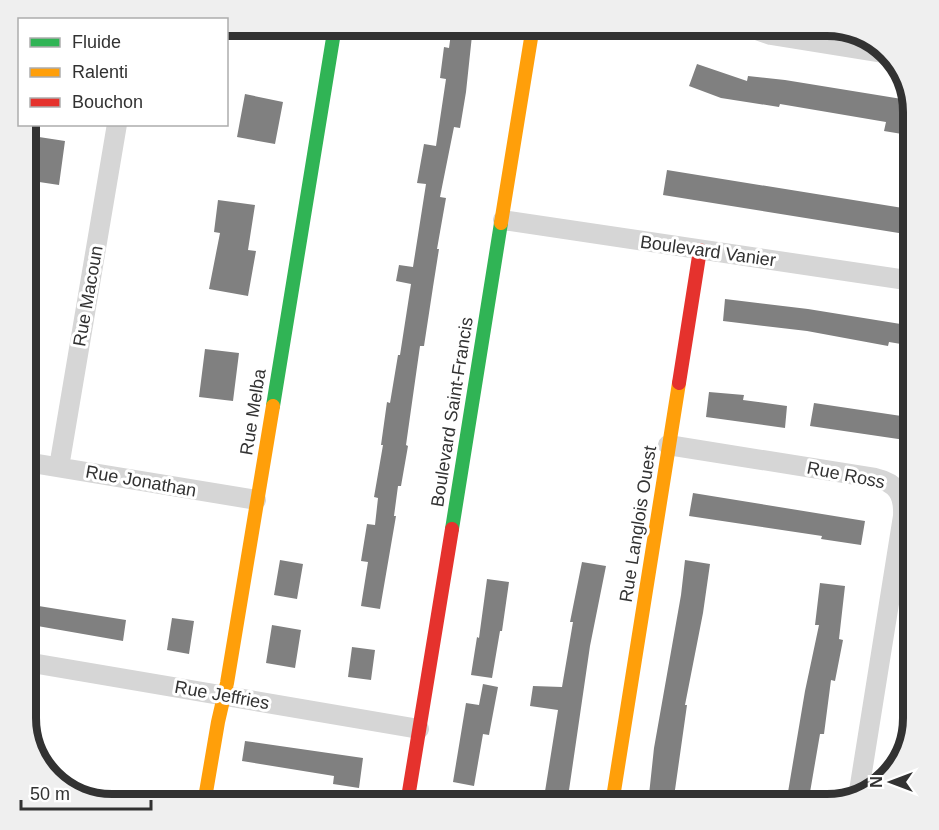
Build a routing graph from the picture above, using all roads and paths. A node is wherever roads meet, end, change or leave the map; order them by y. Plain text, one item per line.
1 (333, 36) edge
2 (531, 36) edge
3 (777, 36) edge
4 (872, 51) edge
5 (117, 126) edge
6 (502, 220) junction
7 (700, 250) junction
8 (903, 279) edge
9 (668, 445) junction
10 (36, 463) edge
11 (60, 467) junction
12 (256, 500) junction
13 (903, 516) edge
14 (903, 516) edge
15 (36, 664) edge
16 (224, 695) junction
17 (419, 729) junction
18 (860, 786) edge
19 (206, 794) edge
20 (409, 794) edge
21 (614, 794) edge

1 - 12 street, Rue Melba
2 - 6 street, Boulevard Saint-Francis
3 - 4 street
5 - 11 street, Rue Macoun
6 - 7 street, Boulevard Vanier
6 - 17 street, Boulevard Saint-Francis
7 - 8 street, Boulevard Vanier
7 - 9 street, Rue Langlois Ouest
9 - 13 street, Rue Ross
9 - 21 street, Rue Langlois Ouest
10 - 11 street, Rue Jonathan
11 - 12 street, Rue Jonathan
12 - 16 street, Rue Melba
14 - 18 street, Rue Ross
15 - 16 street, Rue Jeffries
16 - 17 street, Rue Jeffries
16 - 19 street, Rue Melba
17 - 20 street, Boulevard Saint-Francis

